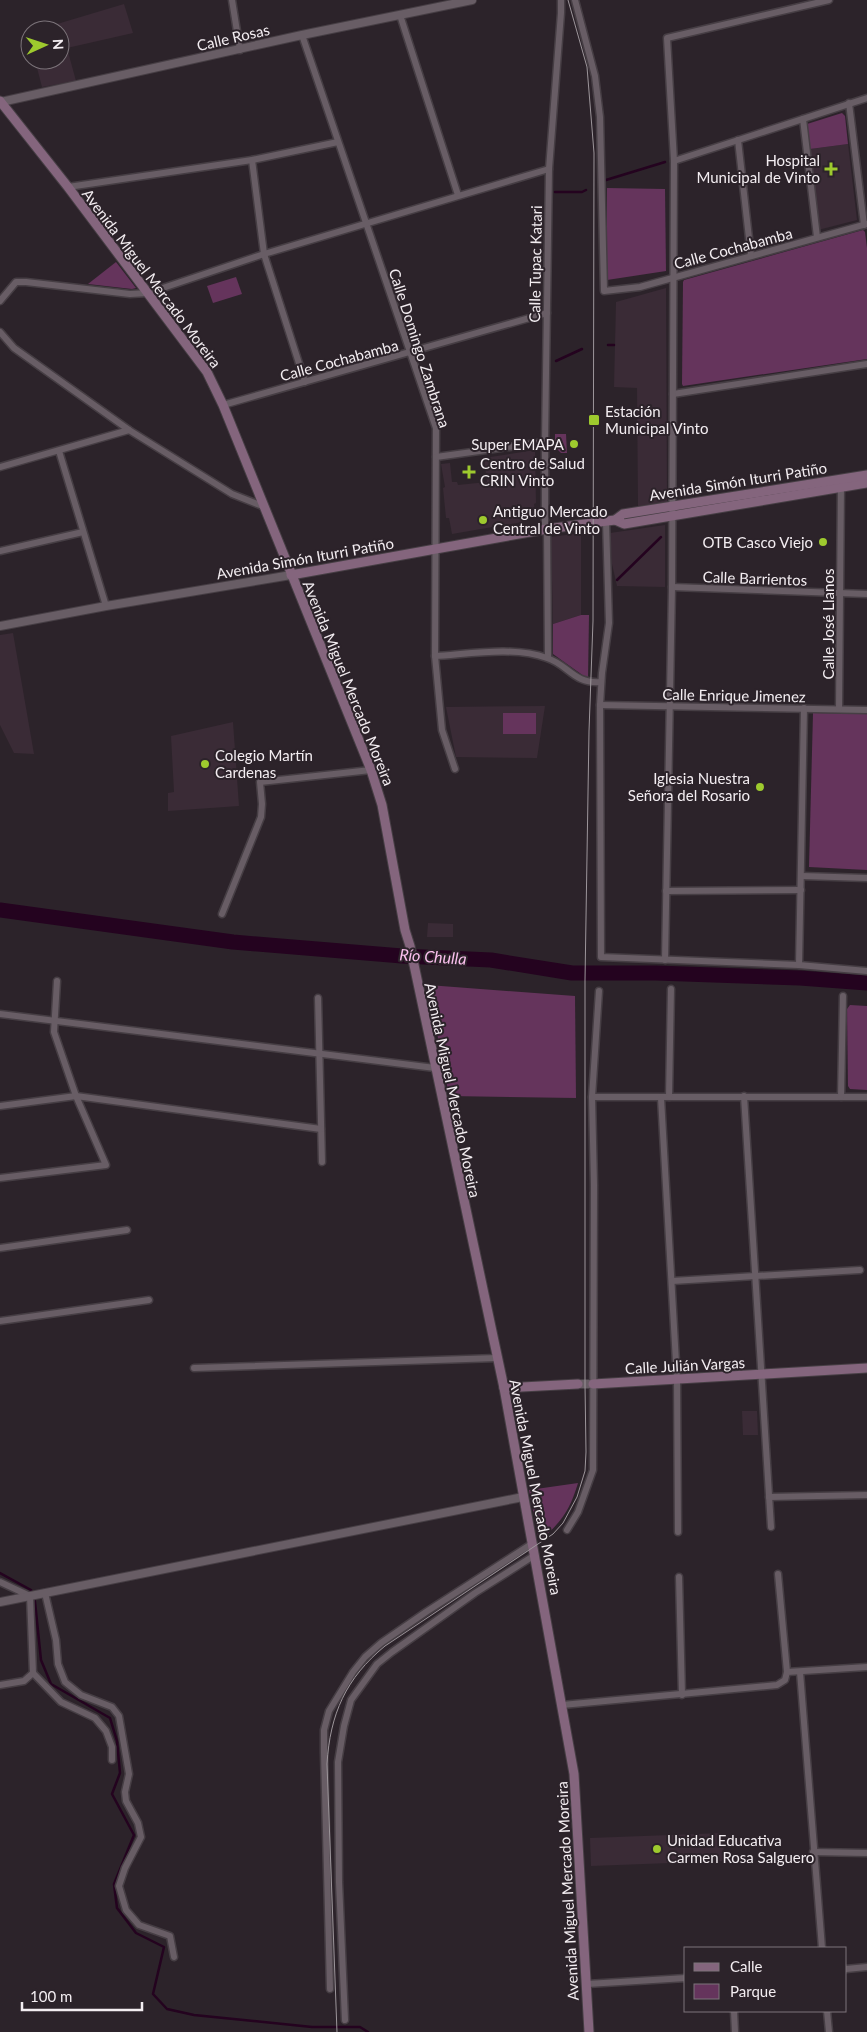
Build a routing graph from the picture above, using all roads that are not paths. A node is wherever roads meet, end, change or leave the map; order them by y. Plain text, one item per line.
1 (232, 0) edge
2 (472, 0) edge
3 (561, 0) edge
4 (575, 0) edge
5 (829, 0) edge
6 (455, 2) edge
7 (400, 14) junction
8 (302, 35) junction
9 (240, 50) junction
10 (867, 98) edge
11 (0, 102) edge
12 (849, 103) junction
13 (803, 119) junction
14 (738, 140) junction
15 (338, 142) junction
16 (252, 160) junction
17 (674, 161) junction
18 (549, 169) junction
19 (68, 187) junction
20 (458, 195) junction
21 (366, 224) junction
22 (866, 224) edge
23 (817, 237) junction
24 (264, 254) junction
25 (751, 256) junction
26 (673, 277) junction
27 (148, 293) junction
28 (0, 300) edge
29 (547, 313) junction
30 (0, 332) edge
31 (410, 353) junction
32 (867, 364) edge
33 (305, 382) junction
34 (673, 394) junction
35 (223, 404) junction
36 (129, 430) junction
37 (545, 442) junction
38 (59, 451) junction
39 (436, 457) junction
40 (0, 467) edge
41 (867, 474) edge
42 (841, 483) junction
43 (867, 483) edge
44 (265, 507) junction
45 (672, 511) junction
46 (610, 520) junction
47 (546, 530) junction
48 (83, 532) junction
49 (436, 550) junction
50 (0, 551) edge
51 (291, 575) junction
52 (672, 587) junction
53 (840, 594) junction
54 (867, 594) edge
55 (106, 606) junction
56 (0, 626) edge
57 (435, 656) junction
58 (548, 658) junction
59 (601, 682) junction
60 (600, 705) junction
61 (670, 706) junction
62 (804, 708) junction
63 (840, 709) junction
64 (867, 710) edge
65 (456, 769) dead end
66 (371, 770) junction
67 (802, 876) junction
68 (867, 878) edge
69 (666, 890) junction
70 (801, 890) junction
71 (222, 914) dead end
72 (665, 960) junction
73 (799, 965) junction
74 (867, 971) edge
75 (57, 982) dead end
76 (671, 989) dead end
77 (599, 992) dead end
78 (843, 996) dead end
79 (318, 998) dead end
80 (0, 1014) edge
81 (55, 1022) junction
82 (319, 1054) junction
83 (435, 1068) junction
84 (76, 1096) junction
85 (744, 1096) junction
86 (592, 1097) junction
87 (669, 1097) junction
88 (841, 1097) junction
89 (867, 1097) edge
90 (661, 1098) junction
91 (0, 1106) edge
92 (321, 1129) junction
93 (322, 1162) dead end
94 (0, 1178) edge
95 (127, 1230) dead end
96 (0, 1248) edge
97 (860, 1270) dead end
98 (755, 1275) junction
99 (672, 1281) junction
100 (149, 1300) dead end
101 (0, 1321) edge
102 (497, 1358) junction
103 (194, 1368) dead end
104 (867, 1368) edge
105 (762, 1375) junction
106 (677, 1380) junction
107 (578, 1384) joint
108 (593, 1384) junction
109 (504, 1388) junction
110 (867, 1495) edge
111 (522, 1497) junction
112 (769, 1497) junction
113 (771, 1528) dead end
114 (566, 1530) dead end
115 (678, 1532) dead end
116 (533, 1543) junction
117 (535, 1556) junction
118 (778, 1574) dead end
119 (679, 1577) dead end
120 (0, 1582) edge
121 (46, 1592) junction
122 (32, 1596) junction
123 (0, 1602) edge
124 (867, 1667) edge
125 (787, 1672) junction
126 (800, 1672) junction
127 (33, 1673) junction
128 (0, 1686) edge
129 (682, 1695) junction
130 (562, 1705) junction
131 (112, 1760) dead end
132 (813, 1852) junction
133 (867, 1853) edge
134 (822, 1947) edge
135 (174, 1957) dead end
136 (867, 1967) edge
137 (847, 1969) edge
138 (684, 1978) edge
139 (587, 1984) junction
140 (330, 1989) dead end
141 (734, 2012) edge
142 (827, 2012) edge
143 (345, 2020) dead end
144 (589, 2032) edge
145 (735, 2032) edge
146 (829, 2032) edge

1 - 9 street
2 - 6 street, Calle Rosas
3 - 18 street, Calle Tupac Katari
4 - 26 street, Calle Cochabamba
5 - 17 street
6 - 7 street, Calle Rosas
7 - 8 street, Calle Rosas
7 - 20 street
8 - 9 street, Calle Rosas
8 - 15 street, Calle Domingo Zambrana
9 - 11 street, Calle Rosas
10 - 12 street
11 - 19 main road, Avenida Miguel Mercado Moreira
12 - 13 street
12 - 22 street
13 - 14 street
13 - 23 street
14 - 17 street
14 - 25 street
15 - 16 street
15 - 21 street, Calle Domingo Zambrana
16 - 19 street
16 - 24 street
17 - 26 street
18 - 20 street
18 - 29 street, Calle Tupac Katari
19 - 27 main road, Avenida Miguel Mercado Moreira
20 - 21 street
21 - 24 street
21 - 31 street, Calle Domingo Zambrana
22 - 23 street, Calle Cochabamba
23 - 25 street, Calle Cochabamba
24 - 27 street
24 - 33 street
25 - 26 street, Calle Cochabamba
26 - 34 street
27 - 28 street
27 - 35 main road, Avenida Miguel Mercado Moreira
29 - 31 street, Calle Cochabamba
29 - 37 street, Calle Tupac Katari
30 - 36 street
31 - 33 street, Calle Cochabamba
31 - 39 street, Calle Domingo Zambrana
32 - 34 street
33 - 35 street, Calle Cochabamba
34 - 45 street
35 - 44 main road, Avenida Miguel Mercado Moreira
36 - 38 street
36 - 44 street
37 - 39 street
37 - 47 street, Calle Tupac Katari
38 - 40 street
38 - 48 street
39 - 49 street, Calle Domingo Zambrana
41 - 42 main road, Avenida Simón Iturri Patiño
42 - 43 main road, Avenida Simón Iturri Patiño
42 - 45 main road, Avenida Simón Iturri Patiño
42 - 53 street, Calle José Llanos
44 - 51 main road, Avenida Miguel Mercado Moreira
45 - 46 main road, Avenida Simón Iturri Patiño
45 - 52 street
46 - 47 main road, Avenida Simón Iturri Patiño
46 - 59 street
47 - 49 main road, Avenida Simón Iturri Patiño
47 - 58 street, Calle Tupac Katari
48 - 50 street
48 - 55 street
49 - 51 main road, Avenida Simón Iturri Patiño
49 - 57 street, Calle Domingo Zambrana
51 - 55 street, Avenida Simón Iturri Patiño
51 - 66 main road, Avenida Miguel Mercado Moreira
52 - 53 street, Calle Barrientos
52 - 61 street
53 - 54 street, Calle Barrientos
53 - 63 street, Calle José Llanos
55 - 56 street, Avenida Simón Iturri Patiño
57 - 58 street
57 - 65 street, Calle Domingo Zambrana
58 - 59 street
59 - 60 street
60 - 61 street, Calle Enrique Jimenez
60 - 72 street
61 - 62 street, Calle Enrique Jimenez
61 - 69 street
62 - 63 street, Calle Enrique Jimenez
62 - 67 street
63 - 64 street, Calle Enrique Jimenez
66 - 71 street
66 - 83 main road, Avenida Miguel Mercado Moreira
67 - 68 street
67 - 70 street
69 - 70 street
69 - 72 street
70 - 73 street
72 - 73 street
73 - 74 street
75 - 81 street
76 - 87 street
77 - 86 street
78 - 88 street
79 - 82 street
80 - 81 street
81 - 82 street
81 - 84 street
82 - 83 street
82 - 92 street
83 - 102 main road, Avenida Miguel Mercado Moreira
84 - 91 street
84 - 92 street
84 - 94 street
85 - 87 street
85 - 88 street
85 - 98 street
86 - 90 street
86 - 108 street
87 - 90 street
88 - 89 street
90 - 99 street
92 - 93 street
95 - 96 street
97 - 98 street
98 - 99 street
98 - 105 street
99 - 106 street
100 - 101 street
102 - 103 street
102 - 109 main road, Avenida Miguel Mercado Moreira
104 - 105 main road, Calle Julián Vargas
105 - 106 main road, Calle Julián Vargas
105 - 112 street
106 - 108 main road, Calle Julián Vargas
106 - 115 street
107 - 108 street, Calle Julián Vargas
107 - 109 main road, Calle Julián Vargas
108 - 114 street
109 - 111 main road, Avenida Miguel Mercado Moreira
110 - 112 street
111 - 116 main road, Avenida Miguel Mercado Moreira
111 - 121 street
112 - 113 street
116 - 117 main road, Avenida Miguel Mercado Moreira
116 - 140 street
117 - 130 main road, Avenida Miguel Mercado Moreira
117 - 143 street
118 - 125 street
119 - 129 street
120 - 122 street
121 - 122 street
121 - 135 street
122 - 123 street
122 - 127 street
124 - 126 street
125 - 126 street
125 - 129 street
126 - 132 street
127 - 128 street
127 - 131 street
129 - 130 street
130 - 139 main road, Avenida Miguel Mercado Moreira
132 - 133 street
132 - 134 street
136 - 137 street
138 - 139 street
139 - 144 main road, Avenida Miguel Mercado Moreira
141 - 145 street
142 - 146 street

